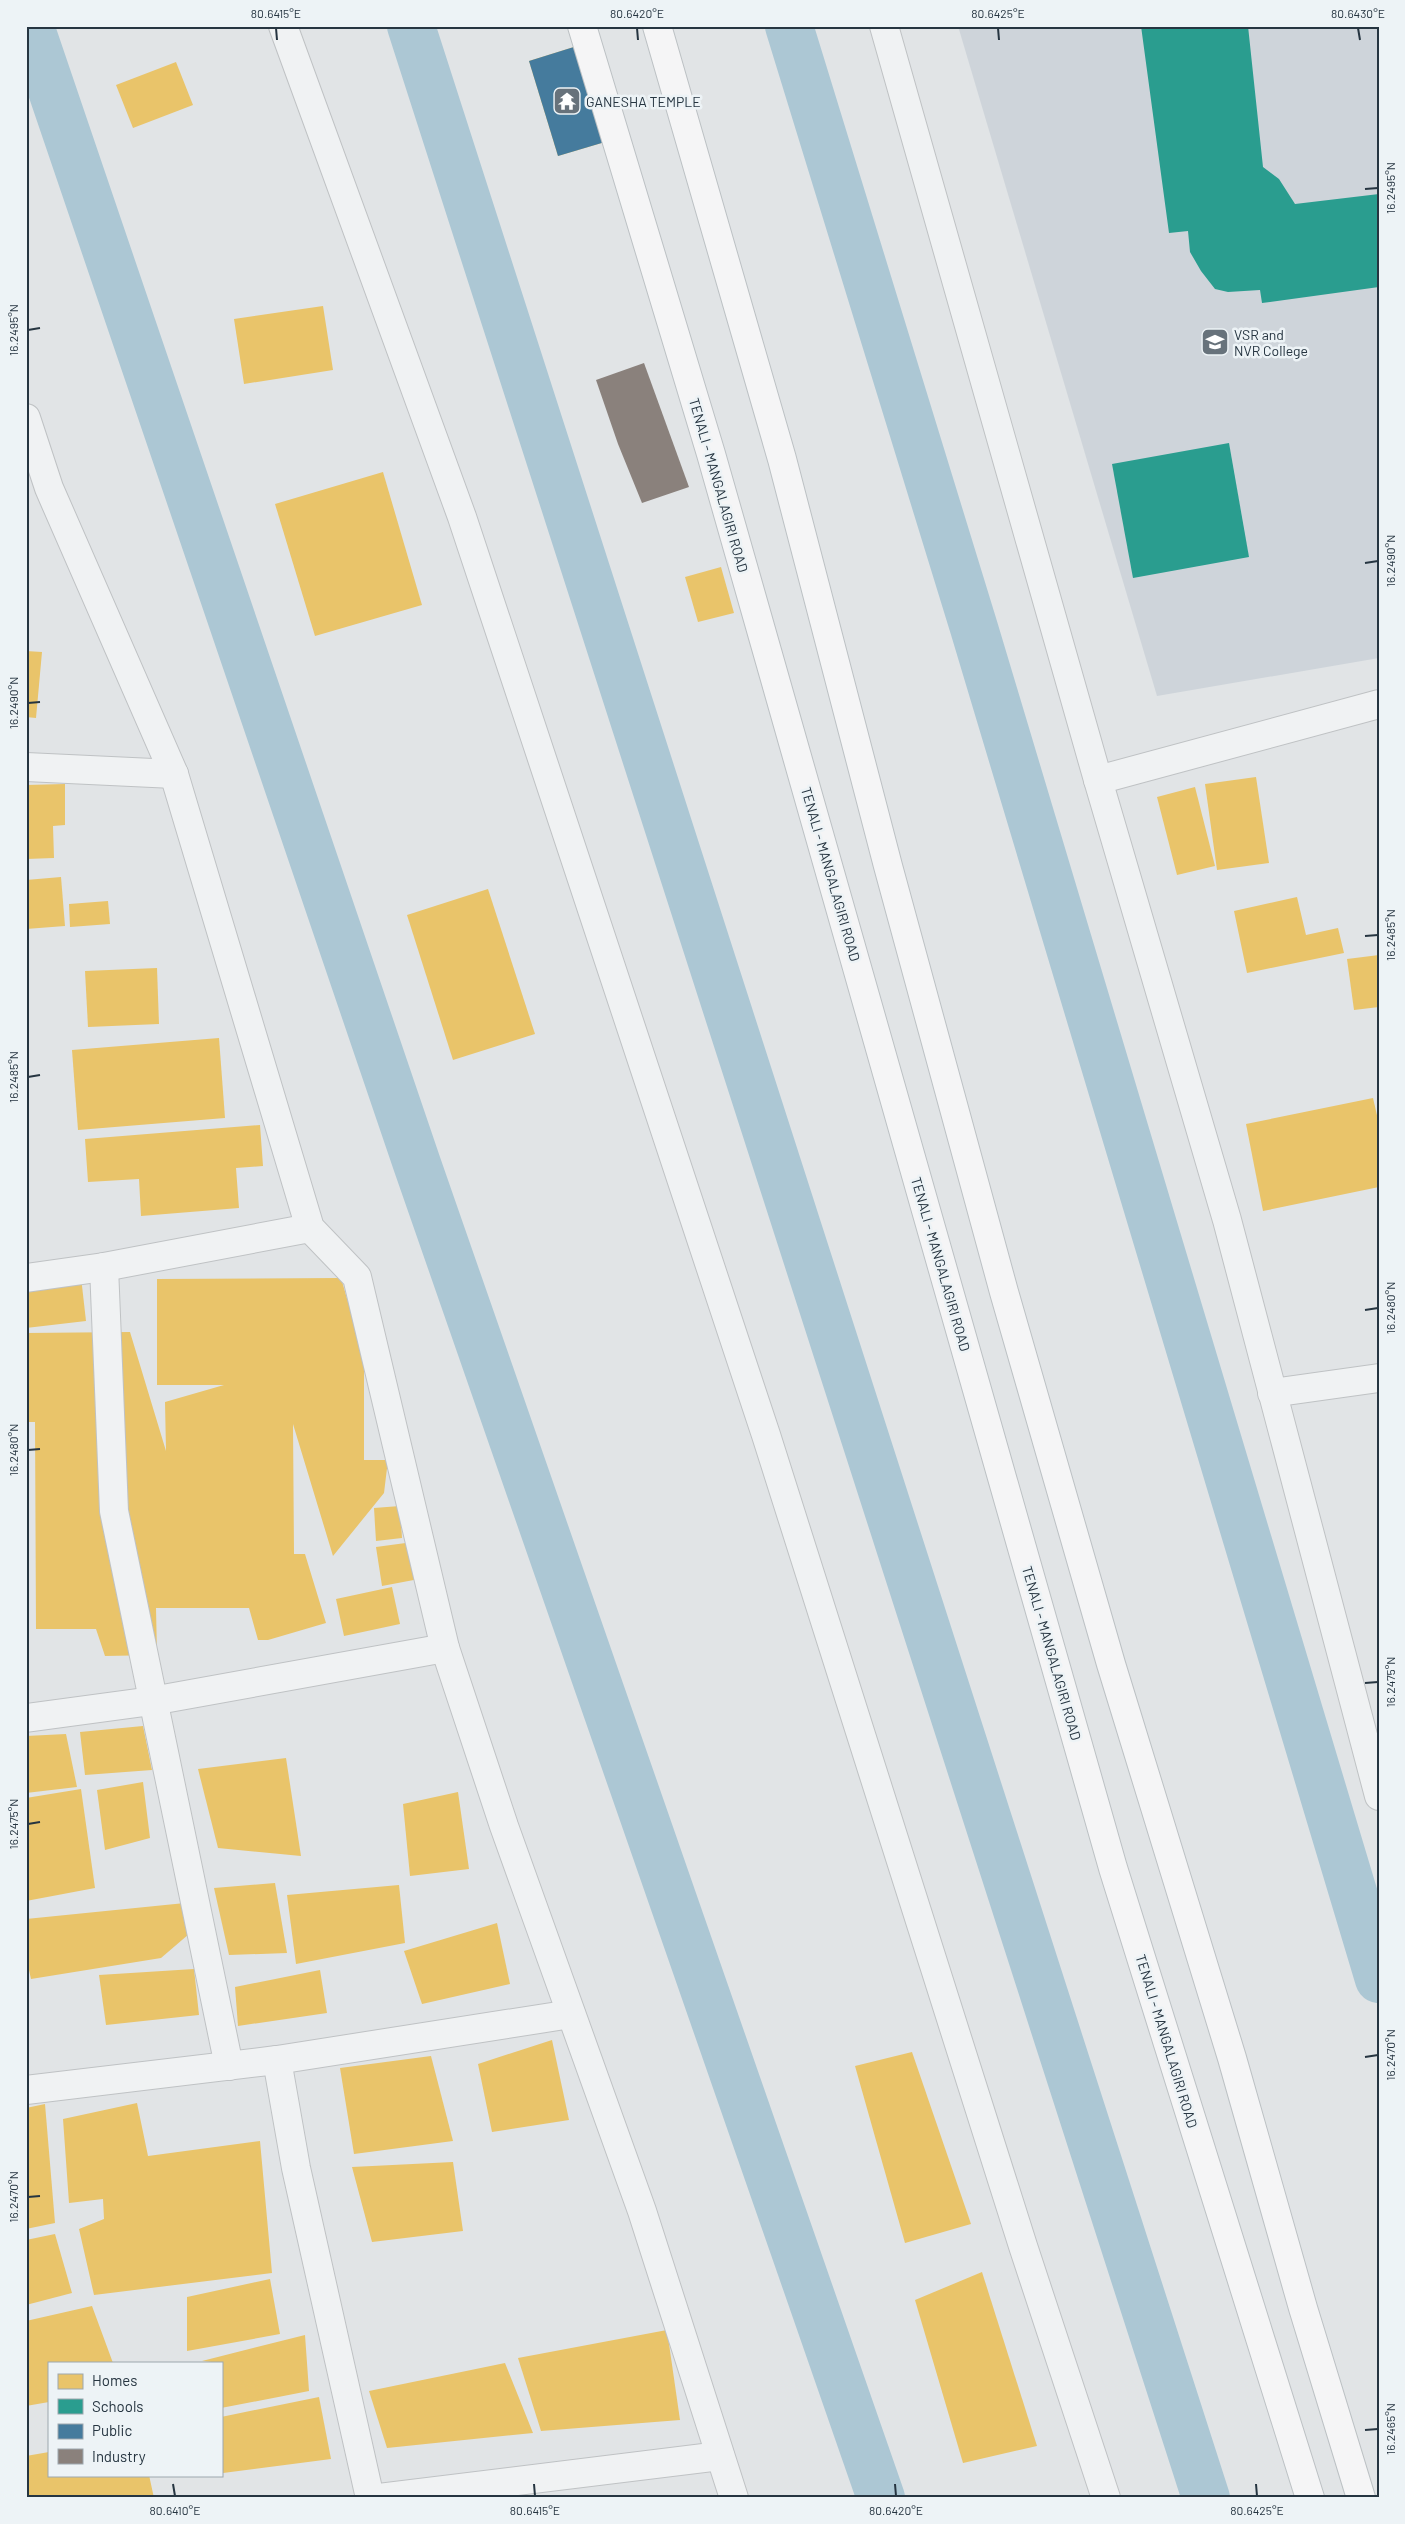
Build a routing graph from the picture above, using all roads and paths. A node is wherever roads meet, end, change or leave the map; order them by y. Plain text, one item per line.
1 (283, 26) edge
2 (582, 26) edge
3 (657, 26) edge
4 (884, 26) edge
5 (26, 418) edge
6 (1379, 704) edge
7 (26, 767) edge
8 (174, 774) junction
9 (1098, 780) junction
10 (310, 1228) junction
11 (104, 1267) junction
12 (26, 1278) edge
13 (1379, 1378) edge
14 (1272, 1393) junction
15 (445, 1648) junction
16 (152, 1701) junction
17 (26, 1718) edge
18 (1379, 1796) edge
19 (571, 2014) junction
20 (277, 2060) junction
21 (229, 2066) junction
22 (26, 2090) edge
23 (720, 2456) junction
24 (370, 2498) edge
25 (379, 2498) edge
26 (734, 2498) edge
27 (1106, 2498) edge
28 (1310, 2498) edge
29 (1361, 2498) edge

1 - 27 street
2 - 28 main road, TENALI - MANGALAGIRI ROAD
3 - 29 main road
4 - 9 street
5 - 8 street
6 - 9 street
7 - 8 street
8 - 10 street
9 - 14 street
10 - 11 street
10 - 15 street
11 - 12 street
11 - 16 street
13 - 14 street
14 - 18 street
15 - 16 street
15 - 19 street
16 - 17 street
16 - 21 street
19 - 20 street
19 - 23 street
20 - 21 street
20 - 24 street
21 - 22 street
23 - 25 street
23 - 26 street

